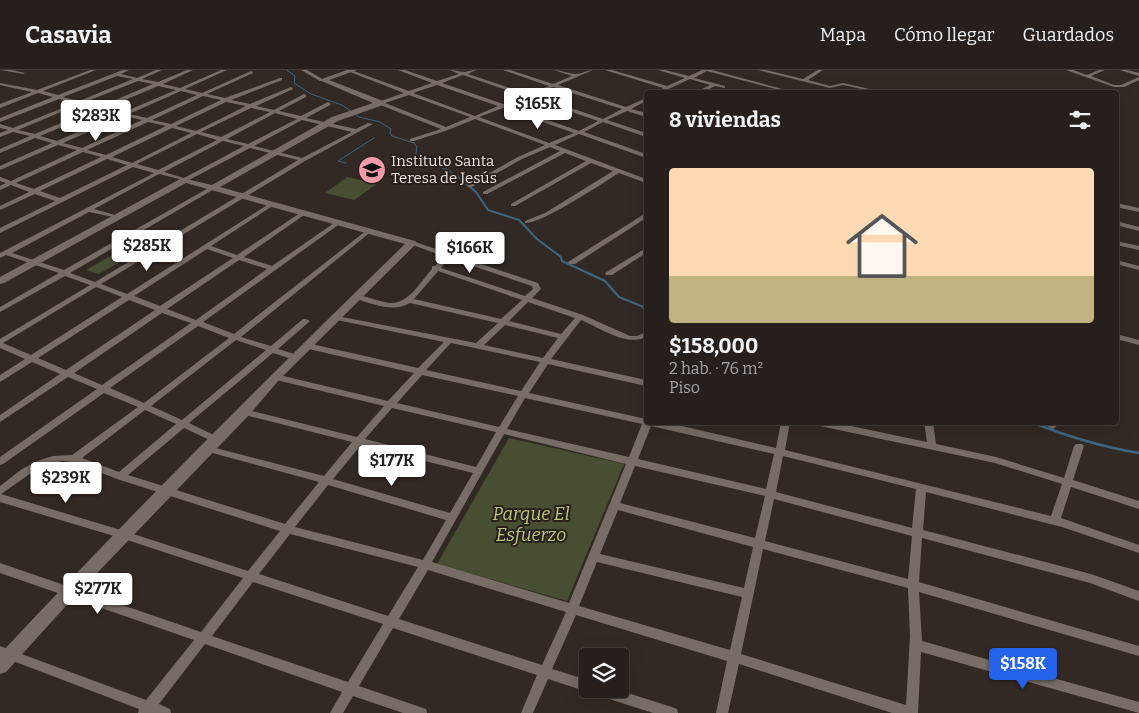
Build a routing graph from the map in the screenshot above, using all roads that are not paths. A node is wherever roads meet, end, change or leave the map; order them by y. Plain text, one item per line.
1 (3, 70) edge
2 (80, 70) edge
3 (127, 70) edge
4 (160, 70) edge
5 (191, 70) edge
6 (225, 70) edge
7 (303, 70) edge
8 (350, 70) edge
9 (400, 70) edge
10 (452, 70) edge
11 (474, 70) edge
12 (504, 70) edge
13 (556, 70) edge
14 (591, 70) edge
15 (607, 70) edge
16 (660, 70) edge
17 (707, 70) edge
18 (760, 70) edge
19 (778, 70) edge
20 (821, 70) edge
21 (1068, 70) edge
22 (1103, 70) edge
23 (1122, 70) edge
24 (91, 71) edge
25 (251, 72) dead end
26 (23, 73) dead end
27 (773, 73) junction
28 (116, 74) junction
29 (464, 74) junction
30 (577, 76) junction
31 (1088, 76) junction
32 (1139, 76) edge
33 (690, 78) junction
34 (139, 79) junction
35 (280, 79) dead end
36 (322, 80) junction
37 (803, 81) junction
38 (437, 83) junction
39 (0, 84) edge
40 (160, 84) junction
41 (714, 85) junction
42 (554, 86) junction
43 (181, 88) junction
44 (291, 88) dead end
45 (668, 88) junction
46 (723, 88) dead end
47 (664, 90) edge
48 (704, 90) edge
49 (783, 90) edge
50 (872, 90) edge
51 (35, 91) junction
52 (409, 93) junction
53 (202, 94) junction
54 (304, 96) dead end
55 (529, 96) junction
56 (57, 97) junction
57 (226, 100) junction
58 (644, 100) edge
59 (78, 103) junction
60 (380, 103) junction
61 (328, 104) dead end
62 (0, 106) edge
63 (249, 106) junction
64 (503, 106) junction
65 (101, 108) junction
66 (626, 109) junction
67 (274, 112) junction
68 (123, 114) junction
69 (644, 114) edge
70 (299, 118) junction
71 (475, 118) junction
72 (0, 120) edge
73 (147, 120) junction
74 (603, 121) junction
75 (326, 124) junction
76 (370, 124) dead end
77 (0, 126) edge
78 (171, 126) junction
79 (446, 129) junction
80 (13, 130) junction
81 (356, 131) junction
82 (196, 133) junction
83 (578, 133) junction
84 (0, 135) edge
85 (644, 135) edge
86 (37, 136) junction
87 (221, 140) junction
88 (412, 140) dead end
89 (59, 142) junction
90 (551, 145) junction
91 (248, 146) junction
92 (83, 149) junction
93 (0, 151) edge
94 (565, 151) junction
95 (275, 153) junction
96 (644, 155) edge
97 (107, 157) junction
98 (303, 160) junction
99 (591, 160) junction
100 (131, 164) junction
101 (0, 168) edge
102 (618, 170) junction
103 (158, 172) junction
104 (0, 179) edge
105 (185, 180) junction
106 (644, 180) edge
107 (10, 183) junction
108 (470, 186) dead end
109 (214, 187) junction
110 (0, 188) edge
111 (33, 192) junction
112 (485, 193) dead end
113 (246, 195) junction
114 (59, 200) junction
115 (274, 203) junction
116 (513, 205) dead end
117 (1119, 206) edge
118 (0, 208) edge
119 (87, 209) junction
120 (1139, 210) edge
121 (305, 212) junction
122 (644, 216) edge
123 (116, 217) junction
124 (340, 222) junction
125 (528, 222) dead end
126 (1119, 224) edge
127 (1139, 229) edge
128 (0, 231) edge
129 (369, 231) junction
130 (412, 243) junction
131 (1119, 244) edge
132 (206, 247) junction
133 (1139, 248) edge
134 (644, 251) edge
135 (3, 254) edge
136 (448, 255) junction
137 (240, 258) junction
138 (36, 262) junction
139 (572, 262) dead end
140 (1119, 263) edge
141 (435, 268) junction
142 (1139, 268) edge
143 (274, 269) junction
144 (609, 273) dead end
145 (64, 274) junction
146 (0, 281) edge
147 (96, 285) junction
148 (129, 297) junction
149 (359, 297) junction
150 (526, 299) junction
151 (409, 300) junction
152 (163, 309) junction
153 (0, 310) edge
154 (580, 317) junction
155 (336, 318) junction
156 (306, 321) dead end
157 (503, 322) junction
158 (198, 323) junction
159 (644, 335) edge
160 (234, 337) junction
161 (563, 337) junction
162 (1119, 337) edge
163 (448, 341) junction
164 (0, 343) edge
165 (1139, 343) edge
166 (307, 346) junction
167 (478, 346) junction
168 (272, 350) junction
169 (32, 358) junction
170 (295, 358) junction
171 (547, 361) junction
172 (419, 371) junction
173 (66, 374) junction
174 (275, 377) junction
175 (0, 379) edge
176 (644, 383) edge
177 (104, 389) junction
178 (524, 393) junction
179 (146, 406) junction
180 (390, 406) junction
181 (244, 412) junction
182 (0, 419) edge
183 (644, 421) edge
184 (183, 423) junction
185 (647, 425) edge
186 (661, 425) edge
187 (785, 425) edge
188 (830, 425) edge
189 (928, 425) edge
190 (503, 430) junction
191 (360, 440) junction
192 (212, 445) junction
193 (932, 446) junction
194 (1078, 446) dead end
195 (779, 452) junction
196 (74, 459) junction
197 (632, 461) junction
198 (0, 462) edge
199 (480, 471) junction
200 (120, 476) junction
201 (324, 480) junction
202 (1067, 482) junction
203 (921, 488) junction
204 (0, 491) edge
205 (167, 491) junction
206 (770, 494) junction
207 (0, 498) edge
208 (614, 505) junction
209 (1139, 505) edge
210 (452, 518) junction
211 (1055, 521) junction
212 (288, 529) junction
213 (916, 534) junction
214 (124, 535) junction
215 (759, 544) junction
216 (1139, 549) edge
217 (593, 557) junction
218 (426, 565) junction
219 (0, 568) edge
220 (251, 576) junction
221 (914, 585) junction
222 (69, 591) junction
223 (748, 594) junction
224 (1139, 596) edge
225 (572, 610) junction
226 (391, 621) junction
227 (204, 639) junction
228 (915, 645) junction
229 (1139, 651) edge
230 (5, 653) edge
231 (734, 657) junction
232 (0, 666) edge
233 (545, 672) junction
234 (579, 683) edge
235 (350, 688) junction
236 (625, 698) edge
237 (1139, 708) edge
238 (147, 710) edge
239 (165, 713) edge
240 (336, 713) edge
241 (422, 713) edge
242 (528, 713) edge
243 (672, 713) edge
244 (722, 713) edge
245 (912, 713) edge

1 - 26 street
2 - 24 street
3 - 28 street
4 - 34 street
5 - 40 street
6 - 43 street
7 - 36 street
8 - 36 street
8 - 52 street
9 - 38 street
10 - 29 street
11 - 29 street
12 - 42 street
13 - 30 street
14 - 30 street
15 - 45 street
16 - 33 street
17 - 33 street
17 - 49 street
18 - 27 street
19 - 27 street
20 - 37 street
21 - 31 street
22 - 31 street
23 - 32 street
24 - 51 street
25 - 53 street
27 - 37 street
28 - 34 street
28 - 56 street
29 - 38 street
29 - 55 street
30 - 42 street
31 - 32 street
33 - 41 street
33 - 45 street
34 - 40 street
34 - 59 street
35 - 57 street
36 - 60 street
37 - 50 street
38 - 52 street
38 - 64 street
39 - 51 street
40 - 43 street
40 - 65 street
41 - 46 street
41 - 48 street
42 - 55 street
42 - 66 street
43 - 53 street
43 - 68 street
44 - 63 street
45 - 47 street
51 - 56 street
51 - 62 street
52 - 60 street
52 - 71 street
53 - 57 street
53 - 73 street
54 - 67 street
55 - 64 street
55 - 74 street
56 - 59 street
56 - 72 street
57 - 63 street
57 - 78 street
58 - 66 street
59 - 65 street
59 - 80 street
60 - 75 street
60 - 79 street
61 - 70 street
63 - 67 street
63 - 82 street
64 - 71 street
64 - 83 street
65 - 68 street
65 - 86 street
66 - 69 street
66 - 74 street
67 - 70 street
67 - 87 street
68 - 73 street
68 - 89 street
70 - 75 street
70 - 91 street
71 - 79 street
71 - 90 street
73 - 78 street
73 - 92 street
74 - 83 street
74 - 85 street
75 - 81 street
75 - 95 street
76 - 81 street
77 - 80 street
78 - 82 street
78 - 97 street
79 - 88 street
80 - 84 street
80 - 86 street
81 - 98 street
82 - 87 street
82 - 100 street
83 - 90 street
83 - 96 street
86 - 89 street
86 - 93 street
87 - 91 street
87 - 103 street
89 - 92 street
89 - 101 street
90 - 94 street
90 - 108 street
91 - 95 street
91 - 105 street
92 - 97 street
92 - 107 street
94 - 99 street
94 - 112 street
95 - 98 street
95 - 109 street
97 - 100 street
97 - 111 street
98 - 113 street
99 - 102 street
99 - 116 street
100 - 103 street
100 - 114 street
102 - 106 street
102 - 125 street
103 - 105 street
103 - 119 street
104 - 107 street
105 - 109 street
105 - 123 street
107 - 110 street
107 - 111 street
109 - 113 street
109 - 145 street
111 - 114 street
111 - 118 street
113 - 115 street
113 - 147 street
114 - 128 street
115 - 121 street
115 - 132 street
117 - 120 street
119 - 123 street
119 - 135 street
121 - 124 street
121 - 137 street
122 - 139 street
123 - 138 street
124 - 129 street
124 - 143 street
126 - 127 street
129 - 130 street
129 - 160 street
130 - 136 street
130 - 149 street
131 - 133 street
132 - 137 street
132 - 148 street
134 - 144 street
135 - 138 street
136 - 141 street
136 - 150 street
137 - 143 street
137 - 152 street
138 - 145 street
138 - 146 street
140 - 142 street
141 - 150 street
141 - 151 street
143 - 158 street
145 - 147 street
145 - 153 street
147 - 148 street
147 - 164 street
148 - 152 street
148 - 169 street
149 - 151 street
149 - 155 street
150 - 154 street
150 - 157 street
151 - 157 street
152 - 158 street
152 - 173 street
154 - 159 street
154 - 161 street
155 - 163 street
155 - 166 street
156 - 168 street
157 - 161 street
157 - 167 street
158 - 160 street
158 - 177 street
160 - 168 street
160 - 179 street
161 - 171 street
162 - 165 street
163 - 167 street
163 - 172 street
164 - 169 street
166 - 170 street
166 - 172 street
167 - 171 street
168 - 170 street
168 - 184 street
169 - 173 street
169 - 175 street
170 - 174 street
171 - 176 street
171 - 178 street
172 - 178 street
172 - 180 street
173 - 177 street
173 - 182 street
174 - 180 street
174 - 181 street
177 - 179 street
177 - 198 street
178 - 183 street
178 - 190 street
179 - 184 street
179 - 196 street
180 - 190 street
180 - 191 street
181 - 191 street
181 - 192 street
184 - 192 street
184 - 200 street
185 - 197 street
186 - 195 street
187 - 195 street
188 - 193 street
189 - 193 street
190 - 197 street
190 - 199 street
191 - 199 street
191 - 201 street
192 - 201 street
192 - 205 street
193 - 202 street
194 - 202 street
195 - 203 street
195 - 206 street
196 - 200 street
196 - 204 street
197 - 206 street
197 - 208 street
199 - 210 street
200 - 205 street
201 - 210 street
201 - 212 street
202 - 209 street
202 - 211 street
203 - 211 street
203 - 213 street
205 - 212 street
205 - 214 street
206 - 213 street
206 - 215 street
207 - 214 street
208 - 215 street
208 - 217 street
210 - 218 street
211 - 216 street
212 - 218 street
212 - 220 street
213 - 221 street
213 - 224 street
214 - 220 street
214 - 222 street
215 - 221 street
215 - 223 street
217 - 223 street
217 - 225 street
218 - 225 street
218 - 226 street
219 - 222 street
220 - 226 street
220 - 227 street
221 - 228 street
221 - 229 street
222 - 227 street
222 - 230 street
223 - 231 street
225 - 231 street
225 - 233 street
226 - 233 street
226 - 235 street
227 - 235 street
227 - 238 street
228 - 237 street
228 - 245 street
230 - 232 street
230 - 238 street
231 - 244 street
231 - 245 street
233 - 234 street
233 - 242 street
235 - 240 street
235 - 241 street
236 - 243 street
238 - 239 street

